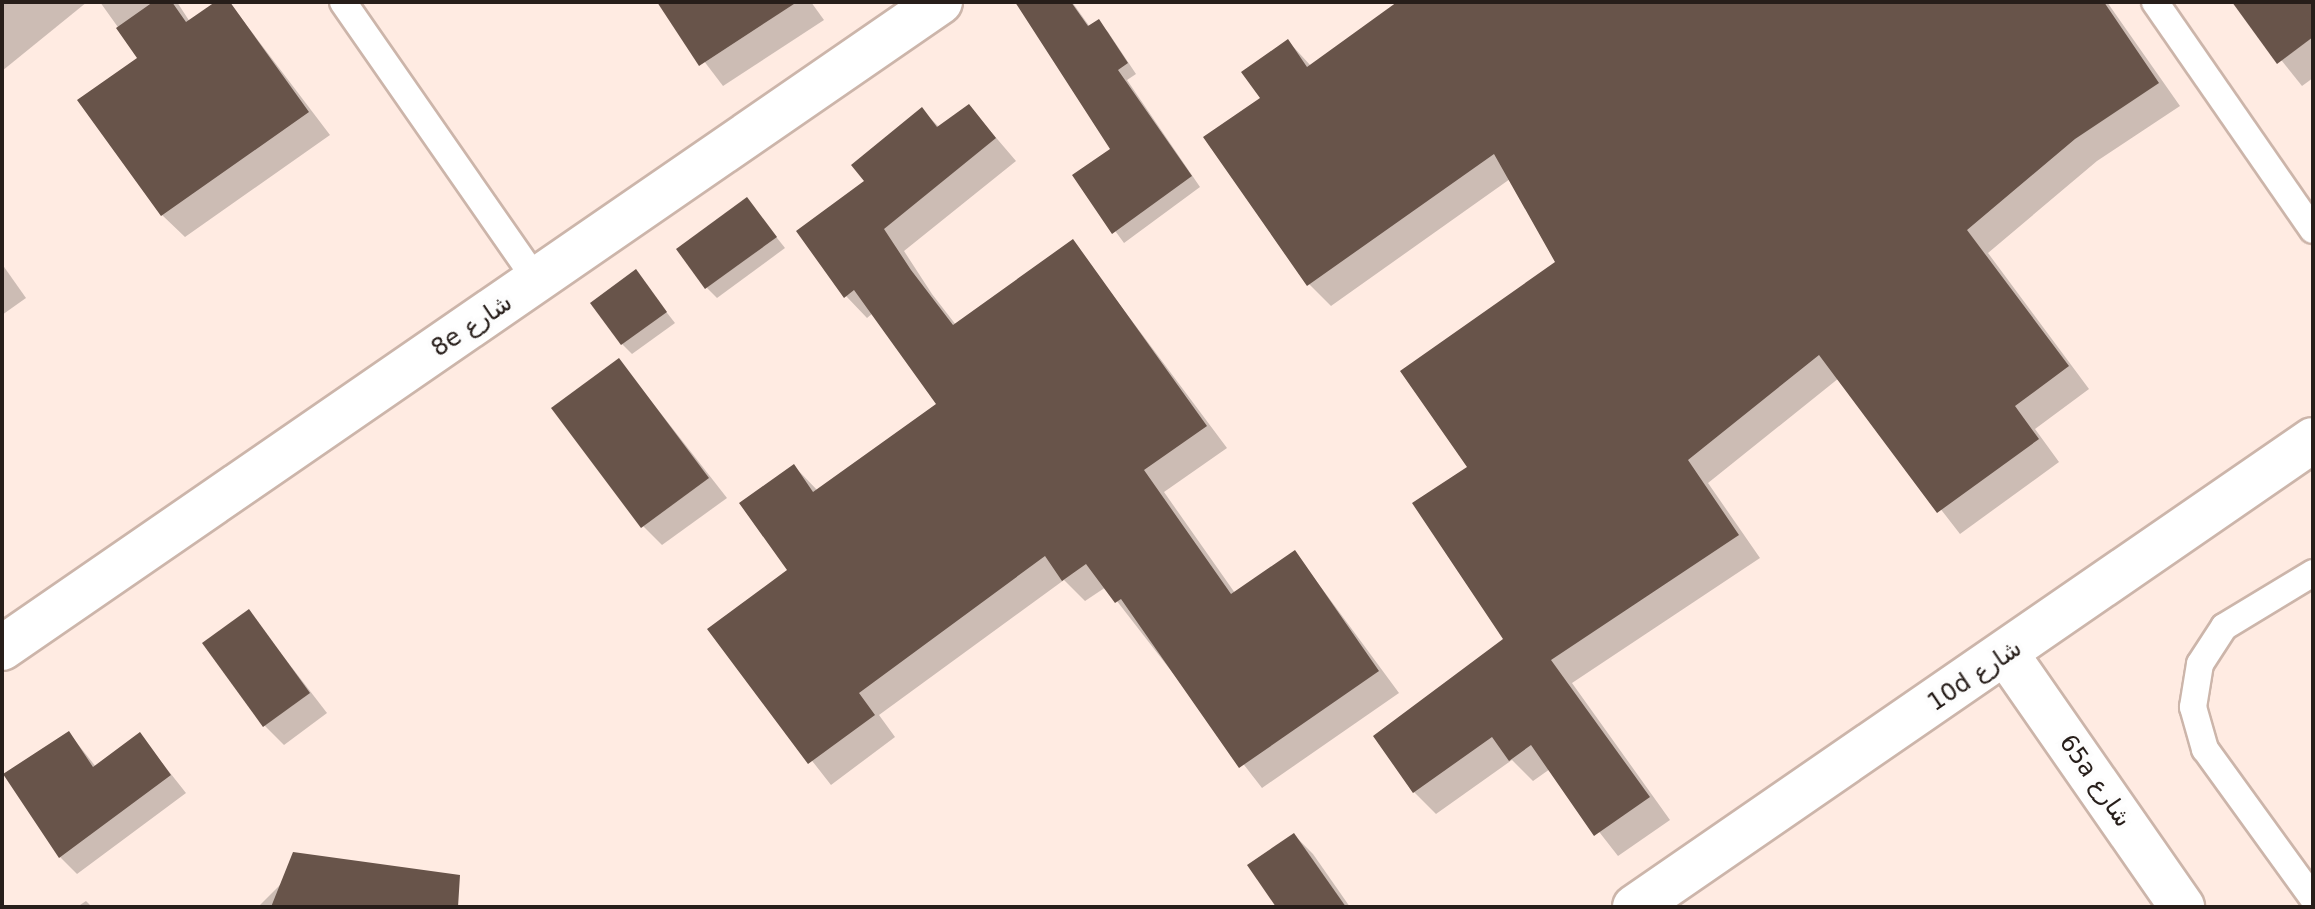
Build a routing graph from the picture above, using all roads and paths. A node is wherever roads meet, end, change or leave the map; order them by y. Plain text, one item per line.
1 (343, 2) edge
2 (940, 2) edge
3 (2155, 2) edge
4 (2313, 230) edge
5 (537, 281) junction
6 (2313, 440) edge
7 (2313, 573) edge
8 (2, 648) edge
9 (2007, 655) junction
10 (2313, 898) edge
11 (1635, 907) edge
12 (2182, 907) edge

1 - 5 lane
2 - 5 street, 8e شارع
3 - 4 lane
5 - 8 street, 8e شارع
6 - 9 street, 10d شارع
7 - 10 lane
9 - 11 street, 10d شارع
9 - 12 street, 65a شارع

